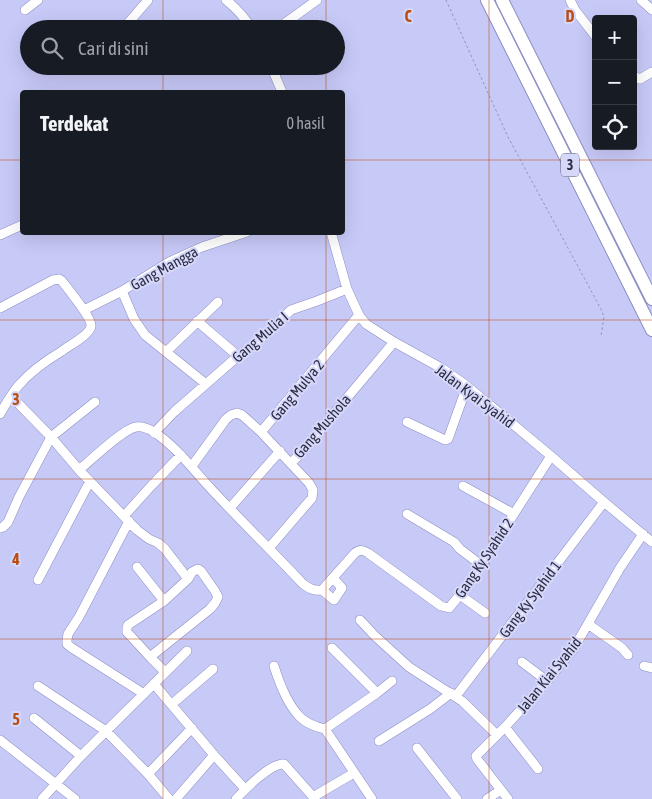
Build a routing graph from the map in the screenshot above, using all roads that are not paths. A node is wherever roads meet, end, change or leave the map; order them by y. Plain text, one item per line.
1 (38, 0) edge
2 (226, 0) edge
3 (316, 0) edge
4 (487, 0) edge
5 (502, 0) edge
6 (570, 0) edge
7 (641, 0) edge
8 (146, 1) edge
9 (26, 10) dead end
10 (652, 10) edge
11 (130, 20) edge
12 (245, 20) edge
13 (289, 20) edge
14 (592, 32) edge
15 (652, 72) edge
16 (275, 75) edge
17 (637, 78) edge
18 (281, 90) edge
19 (20, 226) edge
20 (0, 235) edge
21 (238, 235) edge
22 (332, 235) edge
23 (347, 289) junction
24 (122, 291) junction
25 (652, 300) edge
26 (218, 302) dead end
27 (0, 308) edge
28 (84, 310) junction
29 (359, 315) junction
30 (197, 321) junction
31 (652, 330) edge
32 (394, 342) junction
33 (166, 352) junction
34 (238, 356) junction
35 (206, 384) junction
36 (467, 386) junction
37 (11, 396) junction
38 (95, 402) dead end
39 (0, 414) edge
40 (406, 422) dead end
41 (261, 432) junction
42 (154, 433) junction
43 (51, 437) junction
44 (280, 451) junction
45 (181, 455) junction
46 (551, 456) junction
47 (291, 463) junction
48 (192, 466) junction
49 (79, 470) junction
50 (90, 481) junction
51 (463, 486) dead end
52 (604, 502) junction
53 (230, 508) junction
54 (407, 514) dead end
55 (514, 514) junction
56 (127, 519) junction
57 (0, 528) edge
58 (643, 534) junction
59 (652, 542) edge
60 (269, 548) junction
61 (481, 565) junction
62 (136, 567) dead end
63 (188, 578) junction
64 (333, 578) junction
65 (38, 580) dead end
66 (322, 590) junction
67 (460, 595) junction
68 (164, 601) junction
69 (485, 613) dead end
70 (360, 620) dead end
71 (588, 624) junction
72 (332, 648) dead end
73 (187, 651) dead end
74 (628, 655) dead end
75 (150, 656) junction
76 (522, 662) dead end
77 (274, 666) dead end
78 (213, 669) dead end
79 (165, 672) junction
80 (392, 681) dead end
81 (547, 681) junction
82 (154, 684) junction
83 (38, 686) dead end
84 (377, 693) junction
85 (144, 694) junction
86 (453, 695) junction
87 (172, 704) junction
88 (34, 718) dead end
89 (505, 727) junction
90 (192, 728) junction
91 (325, 730) junction
92 (106, 731) junction
93 (496, 735) junction
94 (0, 740) edge
95 (379, 741) dead end
96 (417, 748) dead end
97 (214, 754) junction
98 (82, 756) junction
99 (538, 769) dead end
100 (354, 773) junction
101 (148, 774) junction
102 (56, 783) junction
103 (245, 789) junction
104 (501, 790) junction
105 (42, 799) edge
106 (75, 799) edge
107 (169, 799) edge
108 (176, 799) edge
109 (236, 799) edge
110 (315, 799) edge
111 (372, 799) edge
112 (457, 799) edge
113 (487, 799) edge
114 (508, 799) edge

1 - 9 street
2 - 12 street
3 - 13 street
4 - 31 highway, 3
5 - 25 highway, 3
6 - 14 street
7 - 10 street
8 - 11 street
15 - 17 street
16 - 18 street
19 - 20 street
21 - 24 street, Gang Mangga
22 - 23 street, Jalan Kyai Syahid
23 - 29 street, Jalan Kyai Syahid
23 - 34 street, Gang Mulia I
24 - 28 street, Gang Mangga
24 - 33 street
26 - 30 street
27 - 28 street
28 - 37 street
29 - 32 street, Jalan Kyai Syahid
29 - 41 street, Gang Mulya 2
30 - 33 street
30 - 34 street
32 - 36 street, Jalan Kyai Syahid
32 - 47 street, Gang Mushola
33 - 35 street
34 - 35 street, Gang Mulia I
35 - 42 street, Gang Mulia I
36 - 40 street
36 - 46 street, Jalan Kyai Syahid
37 - 39 street
37 - 43 street
38 - 43 street
41 - 44 street
41 - 48 street, Gang Mulya 2
42 - 45 street
42 - 49 street
43 - 49 street
43 - 57 street
44 - 47 street, Gang Mushola
44 - 53 street, Gang Mushola
45 - 48 street
45 - 56 street
46 - 52 street, Jalan Kyai Syahid
46 - 55 street, Gang Ky Syahid 2
47 - 60 street
48 - 53 street
49 - 50 street
50 - 56 street
50 - 65 street
51 - 55 street
52 - 58 street, Jalan Kyai Syahid
52 - 86 street, Gang Ky Syahid 1
53 - 60 street
54 - 61 street
55 - 61 street, Gang Ky Syahid 2
56 - 63 street
56 - 85 street
58 - 59 street, Jalan Kyai Syahid
58 - 71 street, Jalan Kiai Syahid
60 - 66 street
61 - 67 street, Gang Ky Syahid 2
62 - 68 street
63 - 68 street
63 - 75 street
64 - 66 street, Gang Ky Syahid 2
64 - 66 street
64 - 67 street, Gang Ky Syahid 2
67 - 69 street
68 - 75 street
70 - 86 street
71 - 74 street
71 - 81 street, Jalan Kiai Syahid
72 - 84 street
73 - 79 street
75 - 79 street
76 - 81 street
77 - 91 street
78 - 87 street
79 - 82 street
80 - 84 street
81 - 89 street, Jalan Kiai Syahid
82 - 85 street
82 - 87 street
83 - 92 street
84 - 91 street
85 - 92 street
86 - 93 street
86 - 95 street, Gang Ky Syahid 1
87 - 90 street
88 - 98 street
89 - 93 street, Jalan Kiai Syahid
89 - 99 street
90 - 97 street
90 - 101 street
91 - 100 street
92 - 98 street
92 - 101 street
93 - 104 street, Jalan Kiai Syahid
94 - 102 street
96 - 112 street
97 - 103 street
97 - 108 street
98 - 102 street
100 - 110 street
100 - 111 street
101 - 107 street
102 - 105 street
102 - 106 street
103 - 109 street
103 - 110 street
104 - 113 street
104 - 114 street

